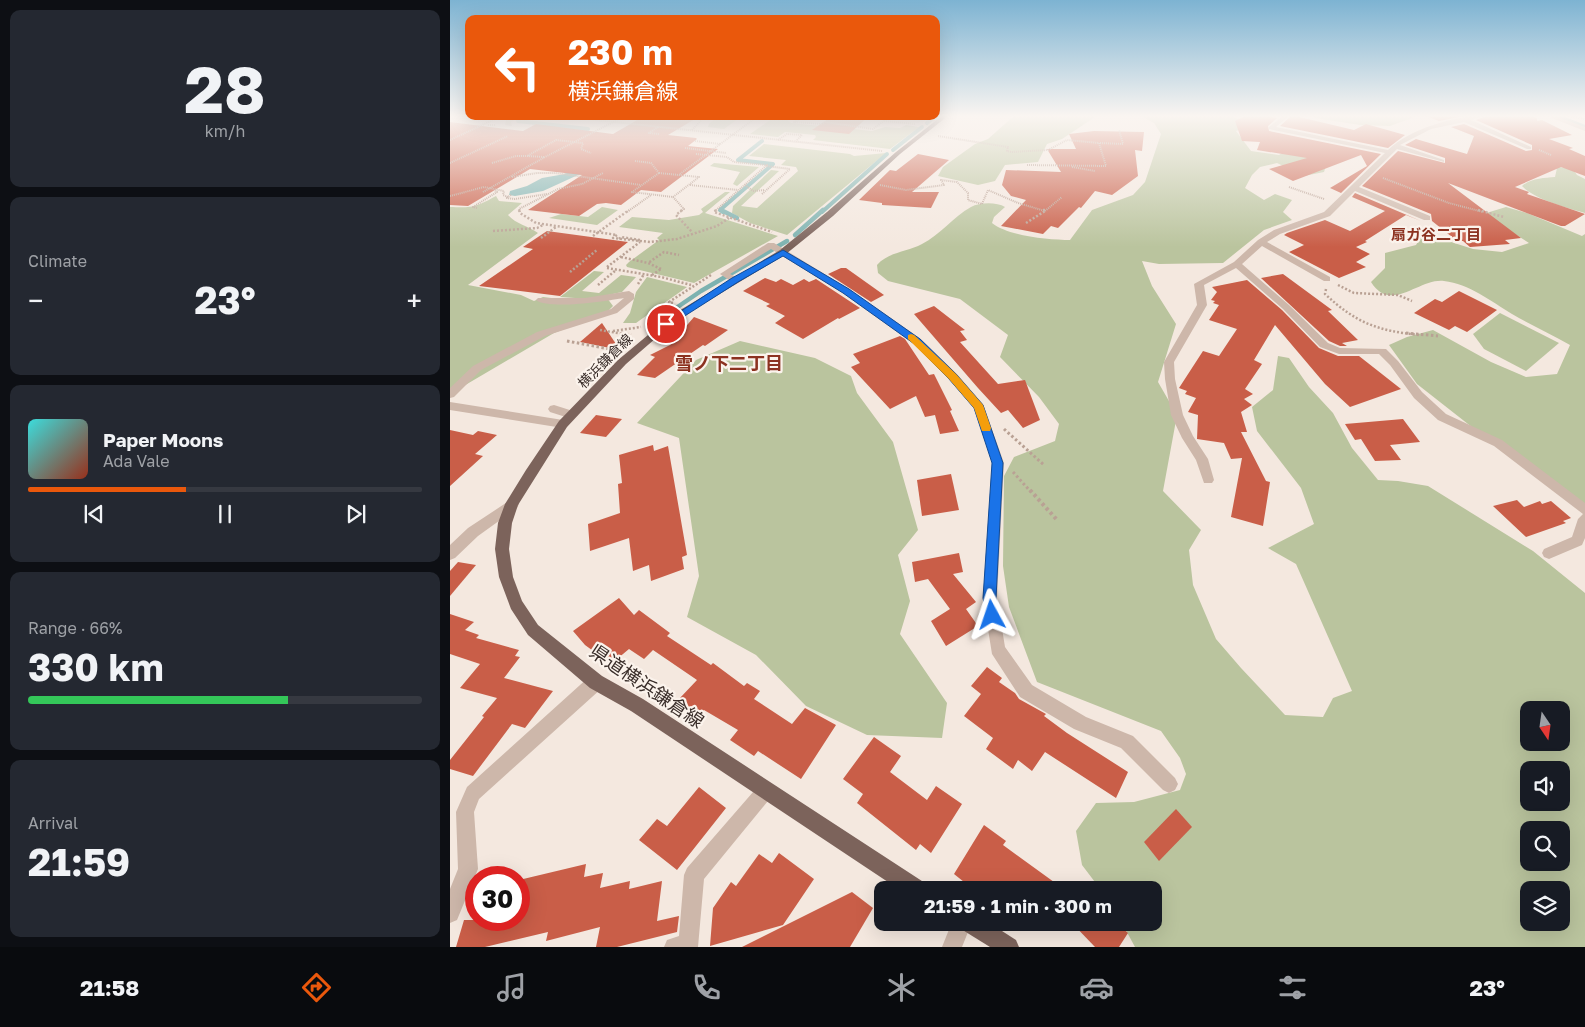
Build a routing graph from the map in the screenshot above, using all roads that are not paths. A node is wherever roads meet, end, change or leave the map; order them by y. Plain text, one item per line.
1 (890, 159) edge
2 (1381, 159) edge
3 (1436, 159) edge
4 (1442, 161) dead end
5 (1353, 188) junction
6 (1427, 218) dead end
7 (1261, 242) junction
8 (778, 249) junction
9 (1237, 264) junction
10 (1327, 279) road end
11 (541, 300) dead end
12 (450, 394) edge
13 (450, 406) edge
14 (554, 409) dead end
15 (568, 420) junction
16 (1208, 480) dead end
17 (512, 504) junction
18 (1585, 510) edge
19 (1585, 519) edge
20 (1549, 553) dead end
21 (450, 554) edge
22 (596, 682) junction
23 (1169, 784) dead end
24 (766, 790) junction
25 (904, 881) edge
26 (450, 913) edge
27 (958, 931) edge
28 (983, 931) edge
29 (683, 946) edge
30 (952, 947) edge
31 (1009, 947) edge

1 - 8 main road, 横浜鎌倉線
2 - 5 street
3 - 4 street
5 - 6 street
5 - 7 street
7 - 9 street
7 - 10 street
8 - 15 main road, 横浜鎌倉線
8 - 23 street
9 - 16 street
9 - 18 street
11 - 12 street
13 - 15 street
14 - 15 street
15 - 17 main road, 県道横浜鎌倉線
17 - 21 street
17 - 22 main road, 県道横浜鎌倉線
19 - 20 street
22 - 24 main road, 県道横浜鎌倉線
22 - 26 street
24 - 25 main road, 県道横浜鎌倉線
24 - 29 street
27 - 30 street
28 - 31 main road

